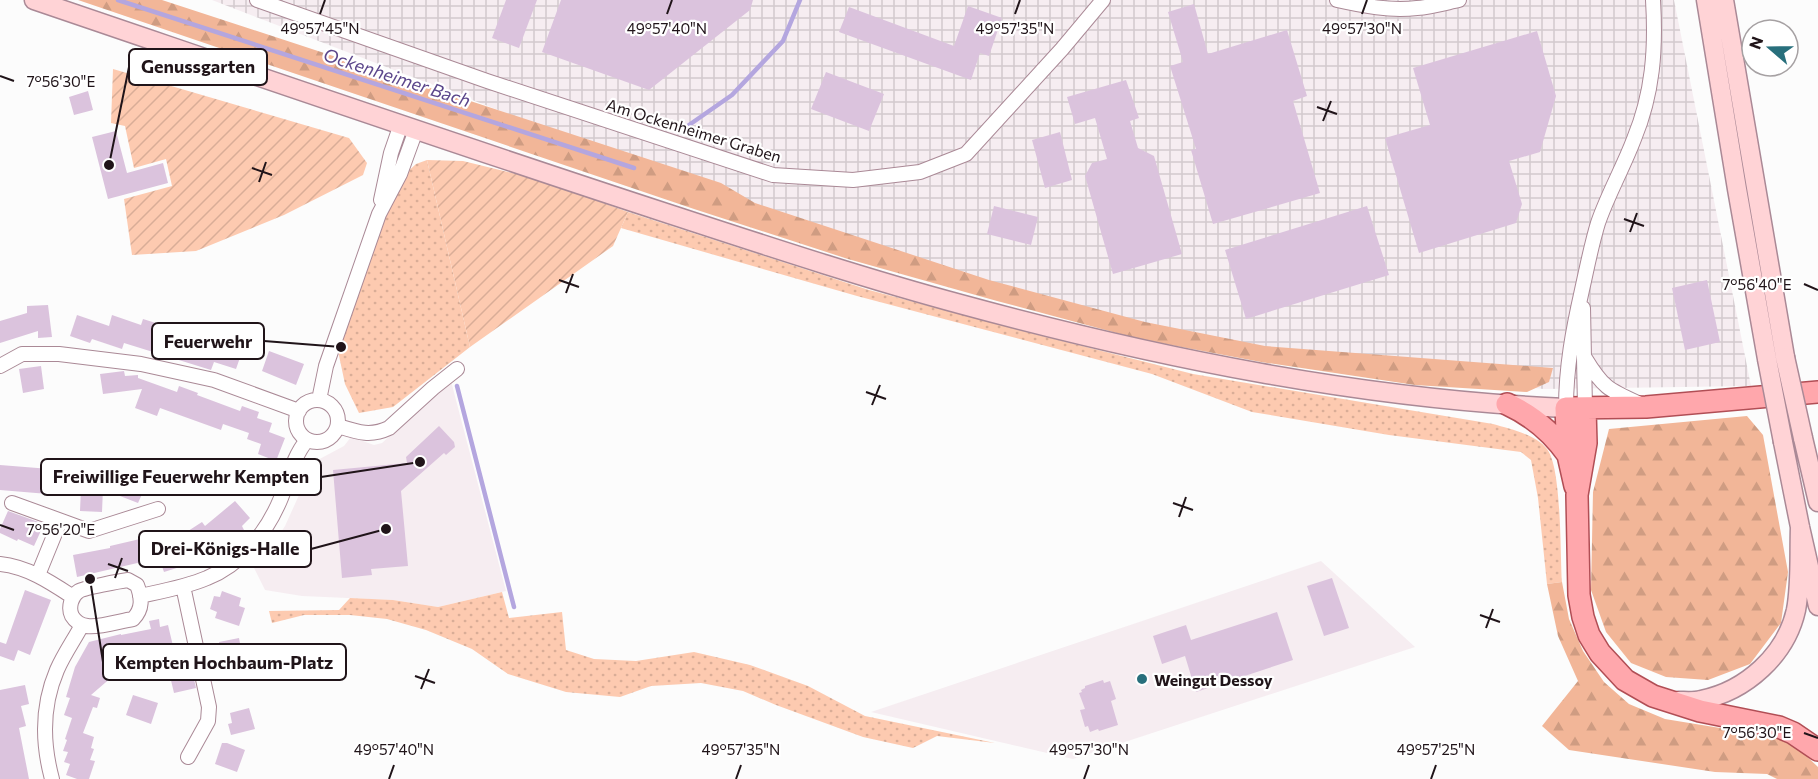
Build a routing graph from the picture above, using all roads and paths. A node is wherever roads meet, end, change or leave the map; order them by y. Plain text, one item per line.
1 (34, 0) edge
2 (257, 0) edge
3 (1103, 0) edge
4 (1337, 0) edge
5 (1459, 0) edge
6 (1653, 0) edge
7 (1724, 0) edge
8 (1706, 1) edge
9 (409, 127) junction
10 (1582, 288) junction
11 (1584, 357) junction
12 (1776, 358) junction
13 (0, 366) edge
14 (457, 369) dead end
15 (1818, 392) edge
16 (319, 400) junction
17 (1507, 404) junction
18 (1646, 406) junction
19 (1576, 408) junction
20 (299, 411) junction
21 (338, 426) junction
22 (307, 440) junction
23 (1568, 455) junction
24 (1577, 495) junction
25 (1818, 502) edge
26 (12, 503) dead end
27 (158, 509) dead end
28 (60, 520) junction
29 (1800, 527) junction
30 (0, 564) edge
31 (38, 575) junction
32 (183, 586) junction
33 (140, 596) junction
34 (73, 597) junction
35 (1818, 606) edge
36 (82, 625) junction
37 (1666, 701) junction
38 (1818, 750) edge
39 (188, 757) dead end
40 (52, 779) edge

1 - 9 main road
2 - 3 street, Am Ockenheimer Graben
4 - 5 street
6 - 10 street
7 - 12 main road
8 - 12 main road
9 - 16 street
9 - 17 main road
10 - 11 street
10 - 19 street
11 - 18 street
11 - 19 street
12 - 25 main road, bridge
12 - 29 main road, bridge
13 - 20 street
14 - 21 street
15 - 18 main road
16 - 20 street
16 - 21 street
17 - 19 main road
17 - 23 main road
18 - 19 main road
19 - 23 main road
19 - 24 main road
20 - 22 street
21 - 22 street
22 - 32 street
23 - 24 main road
24 - 37 main road
26 - 28 street
27 - 28 street
28 - 31 street
29 - 35 main road
29 - 37 main road
30 - 31 street
31 - 34 street
32 - 33 street
32 - 39 street
33 - 34 street
33 - 36 street
34 - 36 street
36 - 40 street
37 - 38 main road

